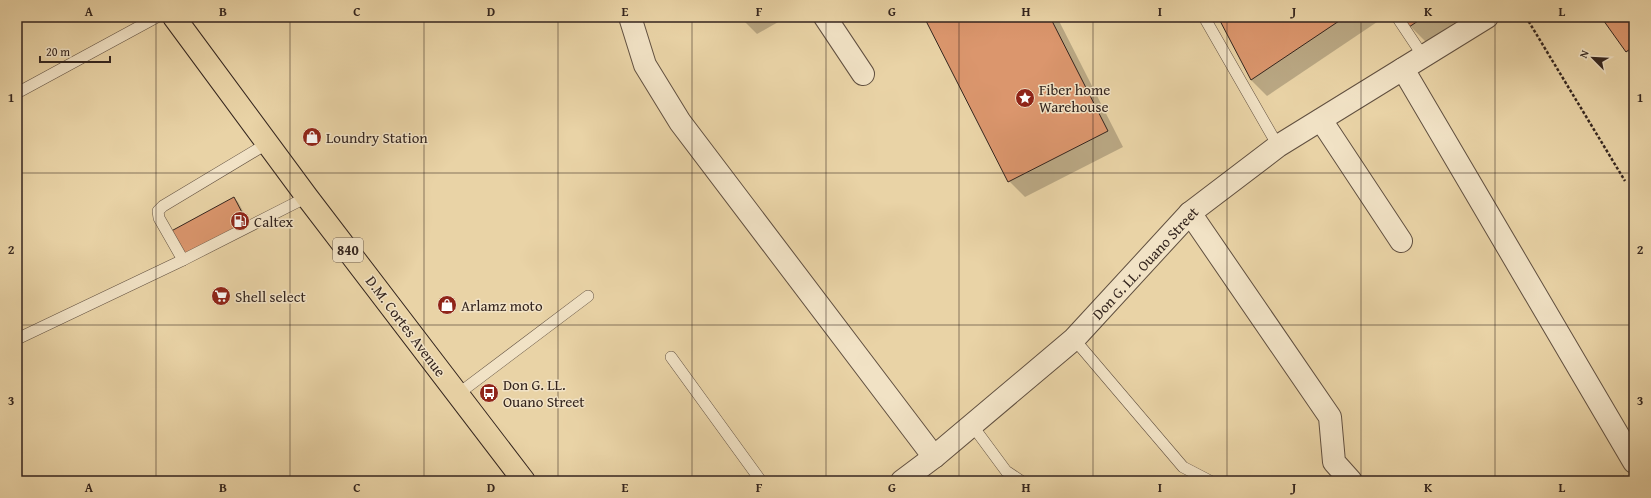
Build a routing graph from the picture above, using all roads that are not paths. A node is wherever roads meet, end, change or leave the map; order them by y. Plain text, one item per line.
1 (157, 17) edge
2 (174, 17) edge
3 (630, 17) edge
4 (825, 17) edge
5 (1204, 17) edge
6 (1397, 17) edge
7 (1487, 17) edge
8 (1423, 56) junction
9 (1403, 69) junction
10 (863, 74) dead end
11 (17, 93) edge
12 (1321, 120) junction
13 (268, 143) junction
14 (1278, 146) junction
15 (307, 197) junction
16 (1190, 213) junction
17 (1401, 241) dead end
18 (183, 260) junction
19 (588, 296) dead end
20 (17, 339) edge
21 (1074, 339) junction
22 (671, 357) dead end
23 (458, 394) junction
24 (972, 425) junction
25 (934, 457) junction
26 (1634, 462) edge
27 (524, 481) edge
28 (761, 481) edge
29 (902, 481) edge
30 (1021, 481) edge
31 (1210, 481) edge
32 (1351, 481) edge

1 - 11 lane
2 - 13 highway, D.M. Cortes Avenue / 840
3 - 25 street
4 - 10 street
5 - 14 lane
6 - 8 lane
7 - 8 street, Don G. LL. Ouano Street
8 - 9 street, Don G. LL. Ouano Street
9 - 12 street, Don G. LL. Ouano Street
9 - 26 street
12 - 14 street, Don G. LL. Ouano Street
12 - 17 street
13 - 15 highway, D.M. Cortes Avenue / 840
13 - 18 lane
14 - 16 street, Don G. LL. Ouano Street
15 - 18 lane
15 - 23 highway, D.M. Cortes Avenue / 840
16 - 21 street, Don G. LL. Ouano Street
16 - 32 street
18 - 20 lane
19 - 23 lane
21 - 24 street, Don G. LL. Ouano Street
21 - 31 lane
22 - 28 lane
23 - 27 highway, D.M. Cortes Avenue / 840
24 - 25 street, Don G. LL. Ouano Street
24 - 30 lane
25 - 29 street, Don G. LL. Ouano Street

